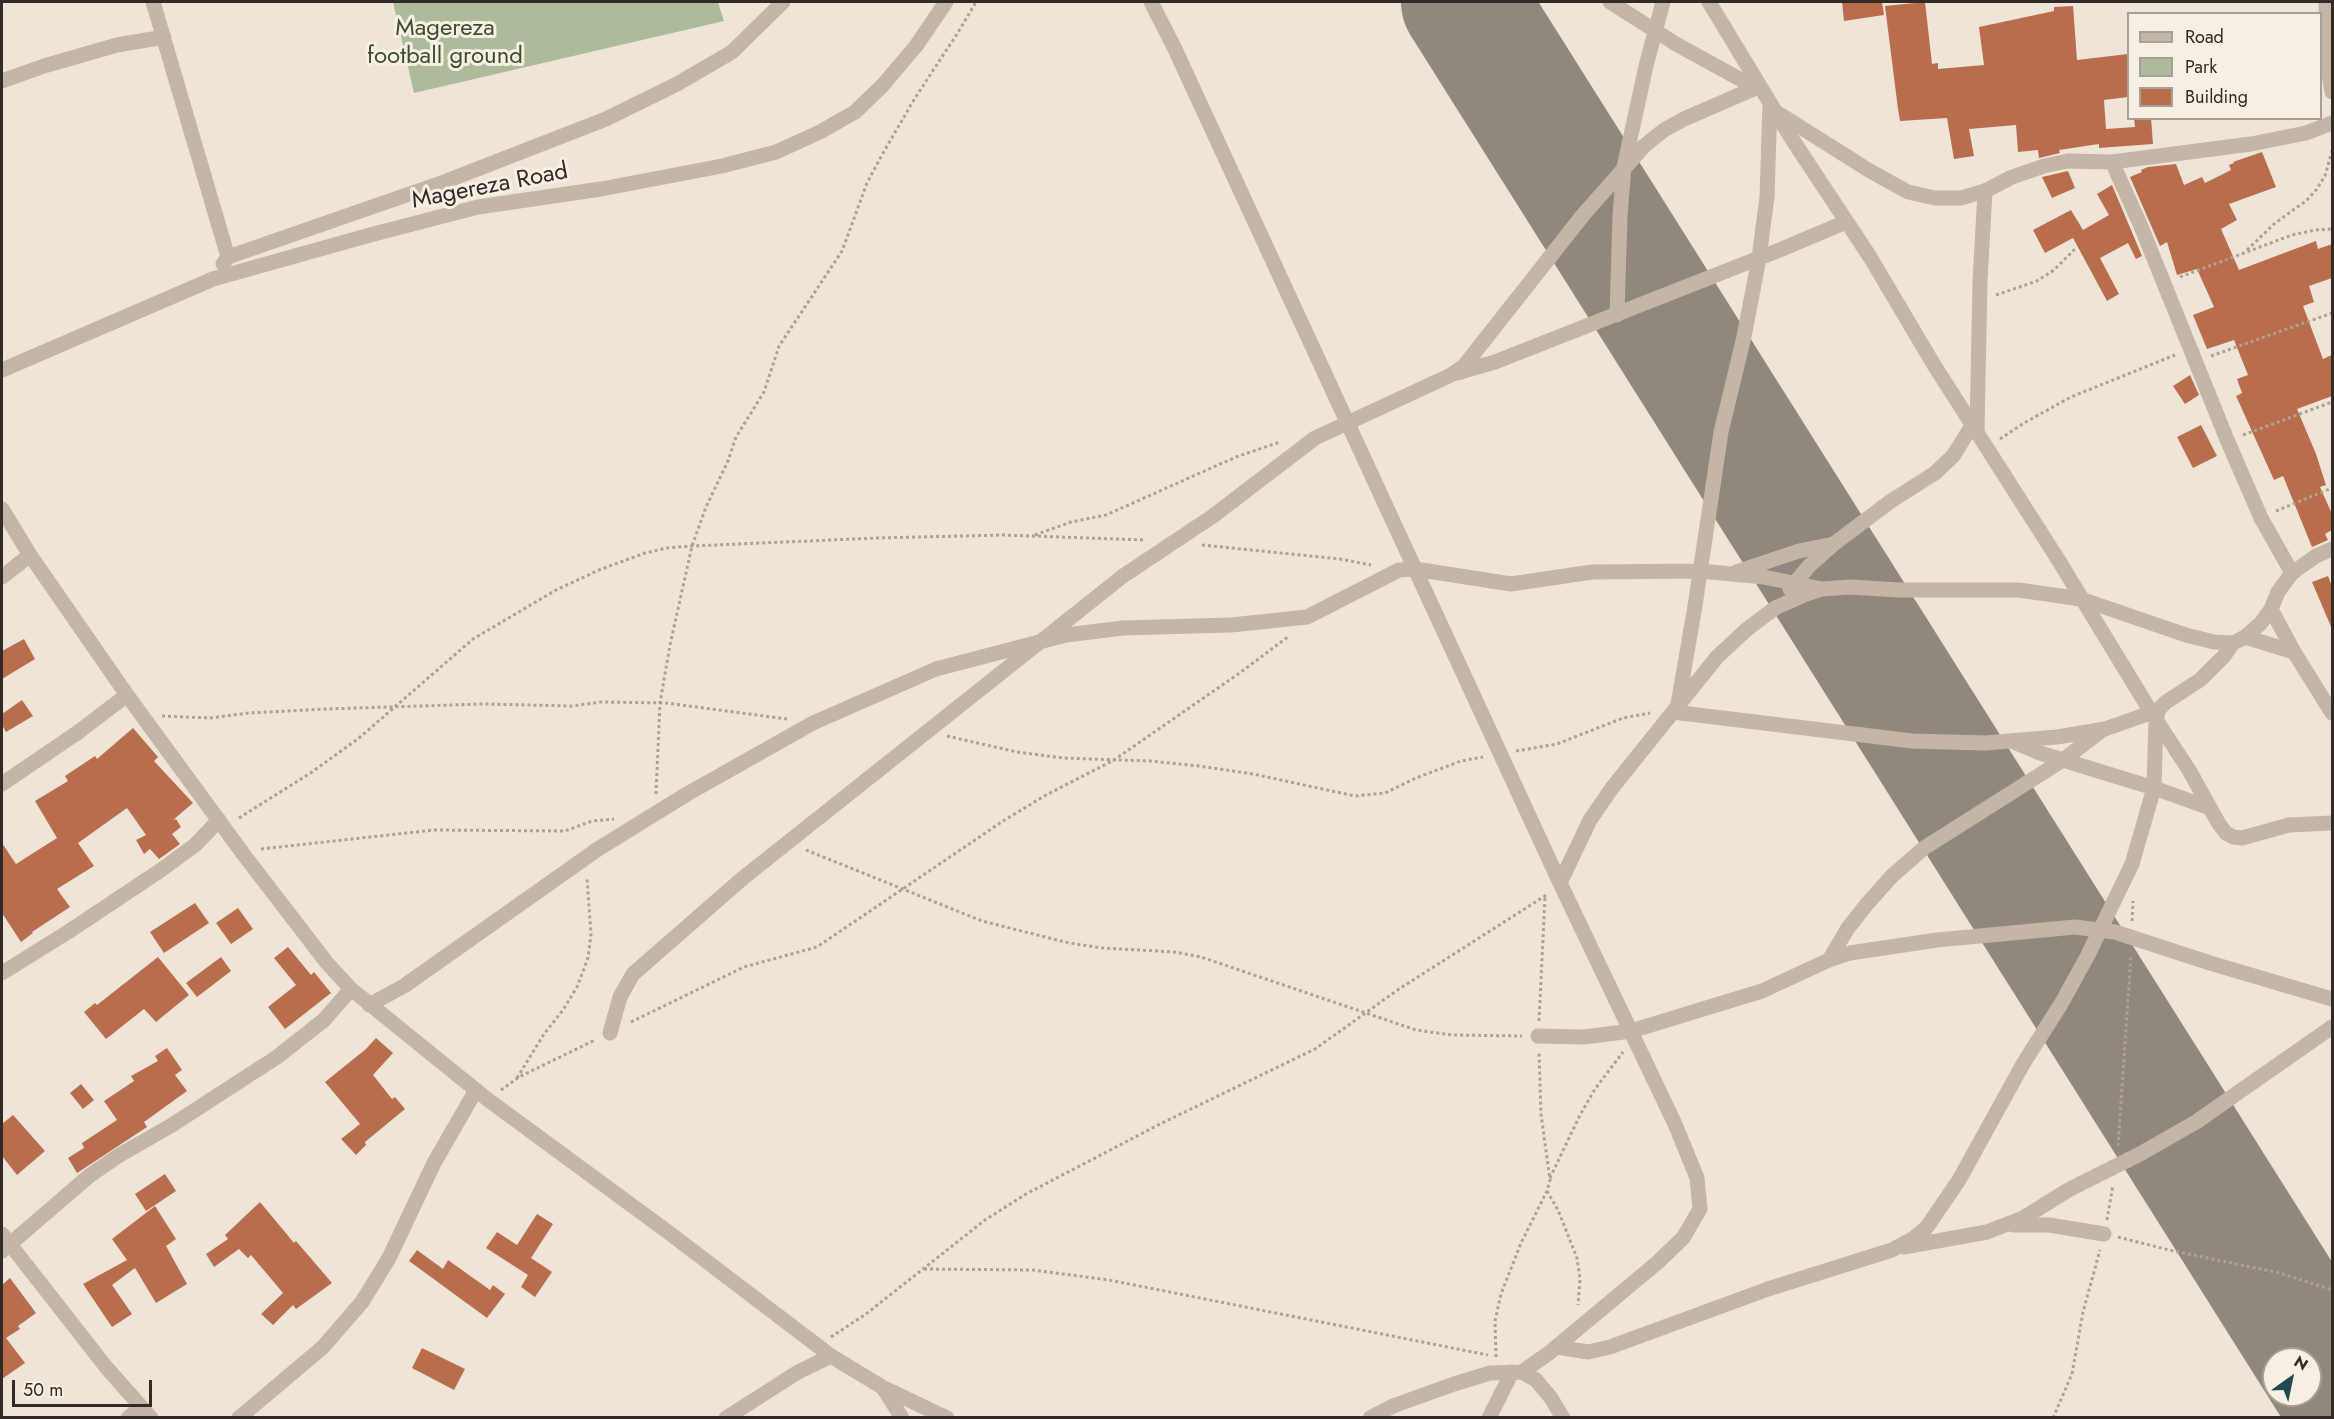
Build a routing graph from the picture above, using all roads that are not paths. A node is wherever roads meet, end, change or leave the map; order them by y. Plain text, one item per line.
1 (153, 2) edge
2 (783, 2) edge
3 (946, 2) edge
4 (1151, 2) edge
5 (1610, 2) edge
6 (1663, 2) edge
7 (1709, 2) edge
8 (2326, 2) edge
9 (1654, 31) junction
10 (164, 37) junction
11 (2, 81) edge
12 (1758, 87) junction
13 (2332, 92) edge
14 (1772, 106) junction
15 (2332, 123) edge
16 (2112, 162) junction
17 (1624, 167) junction
18 (1985, 191) junction
19 (1846, 222) junction
20 (228, 257) junction
21 (1759, 258) junction
22 (213, 279) junction
23 (1617, 315) junction
24 (2, 370) edge
25 (1451, 375) junction
26 (1347, 423) junction
27 (1975, 428) junction
28 (2, 509) edge
29 (1835, 543) junction
30 (2332, 549) edge
31 (30, 555) junction
32 (1415, 569) junction
33 (1700, 571) junction
34 (1733, 573) junction
35 (2292, 573) junction
36 (2, 577) edge
37 (1793, 584) junction
38 (1822, 589) junction
39 (2081, 599) junction
40 (1775, 608) junction
41 (2271, 609) junction
42 (2239, 640) junction
43 (1039, 642) junction
44 (2294, 652) junction
45 (127, 695) junction
46 (1676, 708) junction
47 (2332, 712) edge
48 (2155, 714) junction
49 (2105, 729) junction
50 (2013, 742) junction
51 (2063, 759) junction
52 (2, 784) edge
53 (2154, 788) junction
54 (2210, 808) junction
55 (2332, 823) edge
56 (222, 824) junction
57 (1560, 883) junction
58 (2101, 928) junction
59 (1829, 960) junction
60 (2, 973) edge
61 (351, 989) junction
62 (2332, 999) edge
63 (369, 1005) junction
64 (2332, 1027) edge
65 (610, 1033) road end
66 (1633, 1035) junction
67 (1538, 1036) road end
68 (481, 1095) junction
69 (2007, 1226) junction
70 (2104, 1234) road end
71 (4, 1243) edge
72 (1892, 1250) junction
73 (1557, 1347) junction
74 (831, 1356) junction
75 (1507, 1368) junction
76 (882, 1387) junction
77 (146, 1412) edge
78 (128, 1418) edge
79 (239, 1418) edge
80 (726, 1418) edge
81 (902, 1418) edge
82 (947, 1418) edge
83 (1370, 1418) edge
84 (1489, 1418) edge
85 (1563, 1418) edge

1 - 10 street
2 - 20 street
3 - 22 street, Magereza Road
4 - 26 street
5 - 9 street
6 - 9 street
7 - 12 street
8 - 13 street
9 - 12 street
9 - 17 street
10 - 11 street
10 - 20 street
12 - 14 street
12 - 17 street
14 - 18 street
14 - 19 street
14 - 21 street
15 - 16 street
16 - 18 street
16 - 35 street
17 - 23 street
17 - 25 street
18 - 27 street
19 - 21 street
19 - 27 street
20 - 22 street
21 - 23 street
21 - 33 street
22 - 24 street, Magereza Road
23 - 25 street
25 - 26 street
26 - 32 street
26 - 43 street
27 - 29 street
27 - 39 street
28 - 31 street
29 - 34 street
29 - 37 street
30 - 35 street
31 - 36 street
31 - 45 street
32 - 33 street
32 - 43 street
32 - 57 street
33 - 34 street
33 - 46 street
34 - 37 street
35 - 41 street
37 - 38 street
37 - 40 street
38 - 39 street
38 - 40 street
39 - 42 street
39 - 48 street
40 - 46 street
41 - 42 street
41 - 44 street
42 - 44 street
42 - 48 street
43 - 63 street
43 - 65 street
44 - 47 street
45 - 52 street
45 - 56 street
46 - 50 street
46 - 57 street
48 - 49 street
48 - 53 street
48 - 54 street
49 - 50 street
49 - 51 street
50 - 51 street
51 - 53 street
51 - 59 street
53 - 54 street
53 - 58 street
54 - 55 street
56 - 60 street
56 - 61 street
57 - 66 street
58 - 59 street
58 - 62 street
58 - 72 street
59 - 66 street
61 - 63 street
61 - 71 street
63 - 68 street
64 - 69 street
66 - 67 street
66 - 73 street
68 - 74 street
68 - 79 street
69 - 70 street
69 - 72 street
71 - 77 street
72 - 73 street
73 - 75 street
74 - 76 street
74 - 80 street
75 - 83 street
75 - 84 street
75 - 85 street
76 - 81 street
76 - 82 street
77 - 78 street

